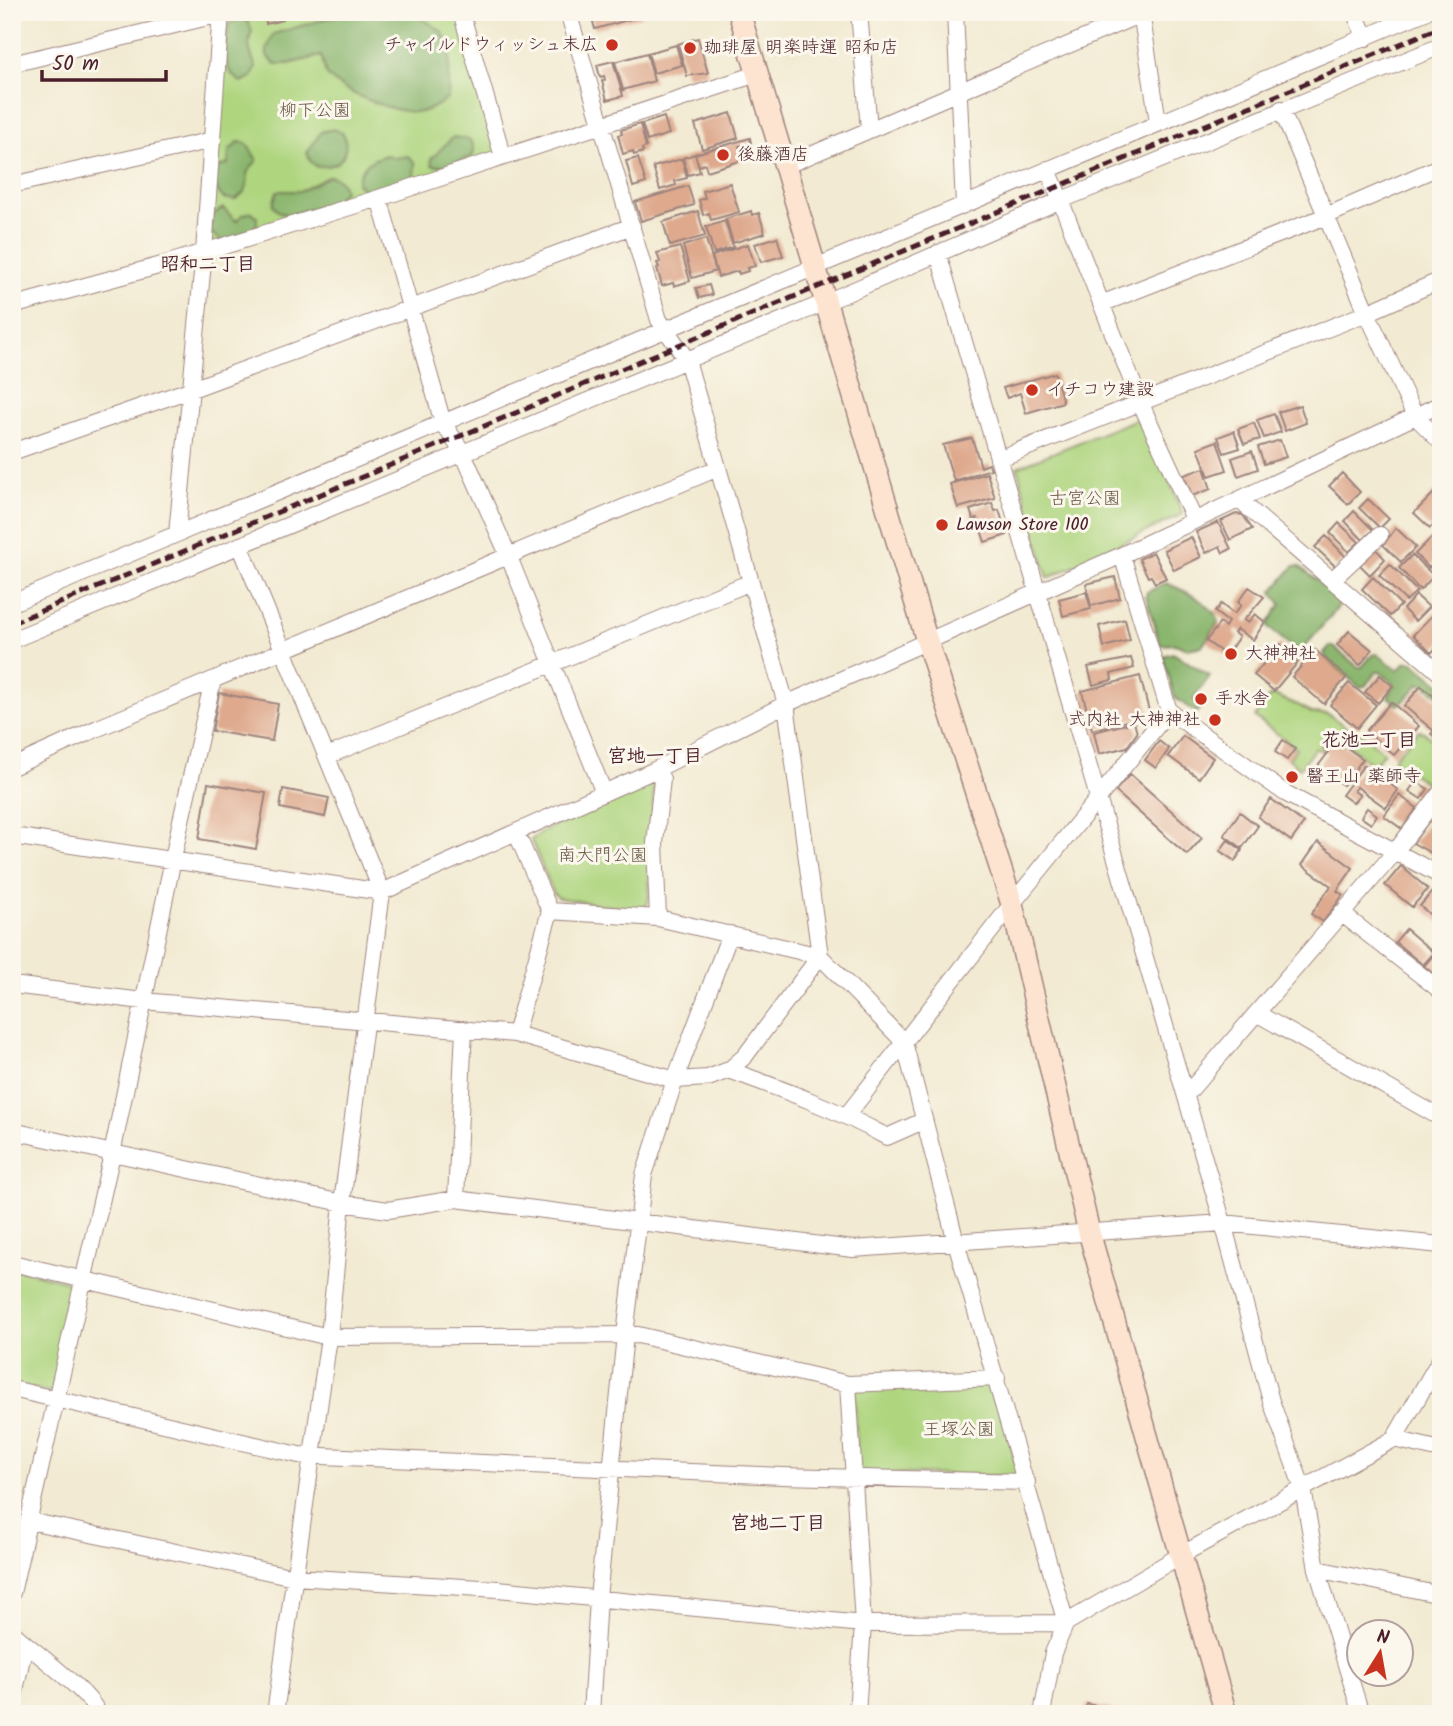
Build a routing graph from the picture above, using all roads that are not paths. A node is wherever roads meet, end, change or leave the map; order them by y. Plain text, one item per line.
1 (461, 12) edge
2 (568, 12) edge
3 (739, 12) edge
4 (859, 12) edge
5 (955, 12) edge
6 (1354, 12) edge
7 (1425, 12) edge
8 (224, 13) edge
9 (1141, 13) edge
10 (1366, 37) junction
11 (1441, 46) edge
12 (12, 64) edge
13 (757, 74) junction
14 (959, 93) junction
15 (1281, 109) junction
16 (1158, 122) junction
17 (603, 124) junction
18 (869, 129) junction
19 (213, 140) junction
20 (503, 157) junction
21 (785, 166) junction
22 (1441, 166) edge
23 (1048, 169) junction
24 (12, 185) edge
25 (379, 198) junction
26 (1059, 201) junction
27 (964, 205) junction
28 (1326, 216) junction
29 (632, 226) junction
30 (204, 251) junction
31 (938, 253) junction
32 (814, 267) junction
33 (1441, 280) edge
34 (824, 303) junction
35 (1101, 304) junction
36 (12, 306) edge
37 (410, 308) junction
38 (1367, 313) junction
39 (666, 329) junction
40 (687, 360) junction
41 (192, 389) junction
42 (1141, 404) junction
43 (1441, 404) edge
44 (1415, 416) junction
45 (443, 423) junction
46 (1441, 442) edge
47 (12, 452) edge
48 (463, 453) junction
49 (998, 459) junction
50 (718, 468) junction
51 (1239, 500) junction
52 (1194, 519) junction
53 (177, 534) junction
54 (1380, 535) dead end
55 (240, 545) junction
56 (1122, 555) junction
57 (509, 557) junction
58 (1332, 580) junction
59 (751, 582) junction
60 (1039, 592) junction
61 (12, 603) edge
62 (12, 640) edge
63 (927, 641) junction
64 (285, 651) junction
65 (552, 663) junction
66 (1441, 674) edge
67 (213, 680) junction
68 (786, 704) junction
69 (1169, 711) junction
70 (327, 756) junction
71 (12, 767) edge
72 (655, 770) junction
73 (1441, 792) edge
74 (604, 793) junction
75 (1098, 800) junction
76 (516, 832) junction
77 (12, 836) edge
78 (1395, 852) junction
79 (173, 861) junction
80 (1441, 876) edge
81 (382, 892) junction
82 (1012, 904) junction
83 (550, 911) junction
84 (1341, 912) junction
85 (658, 918) junction
86 (730, 934) junction
87 (820, 956) junction
88 (12, 985) edge
89 (1441, 991) edge
90 (144, 1001) junction
91 (1258, 1014) junction
92 (368, 1019) junction
93 (464, 1029) junction
94 (515, 1034) junction
95 (904, 1042) junction
96 (729, 1070) junction
97 (676, 1080) junction
98 (1186, 1095) junction
99 (848, 1115) junction
100 (1441, 1118) edge
101 (923, 1121) junction
102 (12, 1131) edge
103 (111, 1154) junction
104 (456, 1199) junction
105 (342, 1203) junction
106 (638, 1223) junction
107 (1223, 1223) junction
108 (1089, 1232) junction
109 (956, 1242) junction
110 (1441, 1245) edge
111 (12, 1263) edge
112 (83, 1280) junction
113 (625, 1335) junction
114 (329, 1337) junction
115 (1441, 1358) edge
116 (997, 1378) junction
117 (848, 1384) junction
118 (12, 1389) edge
119 (56, 1400) junction
120 (1394, 1439) junction
121 (1441, 1450) edge
122 (311, 1456) junction
123 (611, 1468) junction
124 (854, 1478) junction
125 (1027, 1482) junction
126 (1303, 1489) junction
127 (29, 1521) junction
128 (1181, 1555) junction
129 (1317, 1569) junction
130 (294, 1577) junction
131 (12, 1593) edge
132 (1441, 1595) edge
133 (598, 1598) junction
134 (1066, 1623) junction
135 (863, 1624) junction
136 (12, 1632) edge
137 (25, 1644) junction
138 (12, 1704) edge
139 (98, 1714) edge
140 (275, 1714) edge
141 (591, 1714) edge
142 (857, 1714) edge
143 (1042, 1714) edge
144 (1226, 1714) edge
145 (1361, 1714) edge

1 - 20 street
2 - 17 street
3 - 13 street
4 - 18 street
5 - 14 street
6 - 10 street
7 - 10 street
8 - 12 street
8 - 19 street
9 - 14 street
9 - 16 street
10 - 16 street
11 - 15 street
13 - 17 street
13 - 21 street
14 - 18 street
14 - 27 street
15 - 26 street
15 - 28 street
16 - 23 street
17 - 20 street
17 - 29 street
18 - 21 street
19 - 24 street
19 - 30 street
20 - 25 street
21 - 32 street
22 - 28 street
23 - 26 street
23 - 27 street
25 - 30 street
25 - 37 street
26 - 31 street
26 - 35 street
27 - 32 street
28 - 35 street
28 - 38 street
29 - 37 street
29 - 39 street
30 - 36 street
30 - 41 street
31 - 34 street
31 - 49 street
32 - 34 street
32 - 39 street
33 - 38 street
34 - 40 street
34 - 63 street
35 - 42 street
37 - 41 street
37 - 45 street
38 - 42 street
38 - 44 street
39 - 40 street
39 - 45 street
40 - 48 street
40 - 50 street
41 - 47 street
41 - 53 street
42 - 49 street
42 - 52 street
43 - 44 street
44 - 46 street
44 - 51 street
45 - 48 street
45 - 53 street
48 - 55 street
48 - 57 street
49 - 60 street
50 - 57 street
50 - 59 street
51 - 52 street
51 - 58 street
52 - 56 street
53 - 61 street
54 - 58 street
55 - 62 street
55 - 64 street
56 - 60 street
56 - 69 street
57 - 64 street
57 - 65 street
58 - 66 street
59 - 65 street
59 - 68 street
60 - 63 street
60 - 75 street
63 - 68 street
63 - 82 street
64 - 67 street
64 - 70 street
65 - 70 street
65 - 74 street
67 - 71 street
67 - 79 street
68 - 72 street
68 - 87 street
69 - 75 street
69 - 78 street
70 - 81 street
72 - 74 street
72 - 85 street
73 - 78 street
74 - 76 street
75 - 82 street
75 - 98 street
76 - 81 street
76 - 83 street
77 - 79 street
78 - 80 street
78 - 84 street
79 - 81 street
79 - 90 street
81 - 92 street
82 - 95 street
82 - 108 street
83 - 85 street
83 - 94 street
84 - 89 street
84 - 91 street
85 - 86 street
86 - 87 street
86 - 97 street
87 - 95 street
87 - 96 street
88 - 90 street
90 - 92 street
90 - 103 street
91 - 98 street
91 - 100 street
92 - 93 street
92 - 105 street
93 - 94 street
93 - 104 street
94 - 97 street
95 - 99 street
95 - 101 street
96 - 97 street
96 - 99 street
97 - 106 street
98 - 107 street
99 - 101 street
101 - 109 street
102 - 103 street
103 - 105 street
103 - 112 street
104 - 105 street
104 - 106 street
105 - 114 street
106 - 109 street
106 - 113 street
107 - 108 street
107 - 110 street
107 - 126 street
108 - 109 street
108 - 128 street
109 - 116 street
111 - 112 street
112 - 114 street
112 - 119 street
113 - 114 street
113 - 117 street
113 - 123 street
114 - 122 street
115 - 120 street
116 - 117 street
116 - 125 street
117 - 124 street
118 - 119 street
119 - 122 street
119 - 127 street
120 - 121 street
120 - 126 street
122 - 123 street
122 - 130 street
123 - 124 street
123 - 133 street
124 - 125 street
124 - 135 street
125 - 134 street
126 - 128 street
126 - 129 street
127 - 130 street
127 - 131 street
128 - 134 street
128 - 144 street
129 - 132 street
129 - 145 street
130 - 133 street
130 - 140 street
133 - 135 street
133 - 141 street
134 - 135 street
134 - 143 street
135 - 142 street
136 - 137 street
137 - 138 street
137 - 139 street

